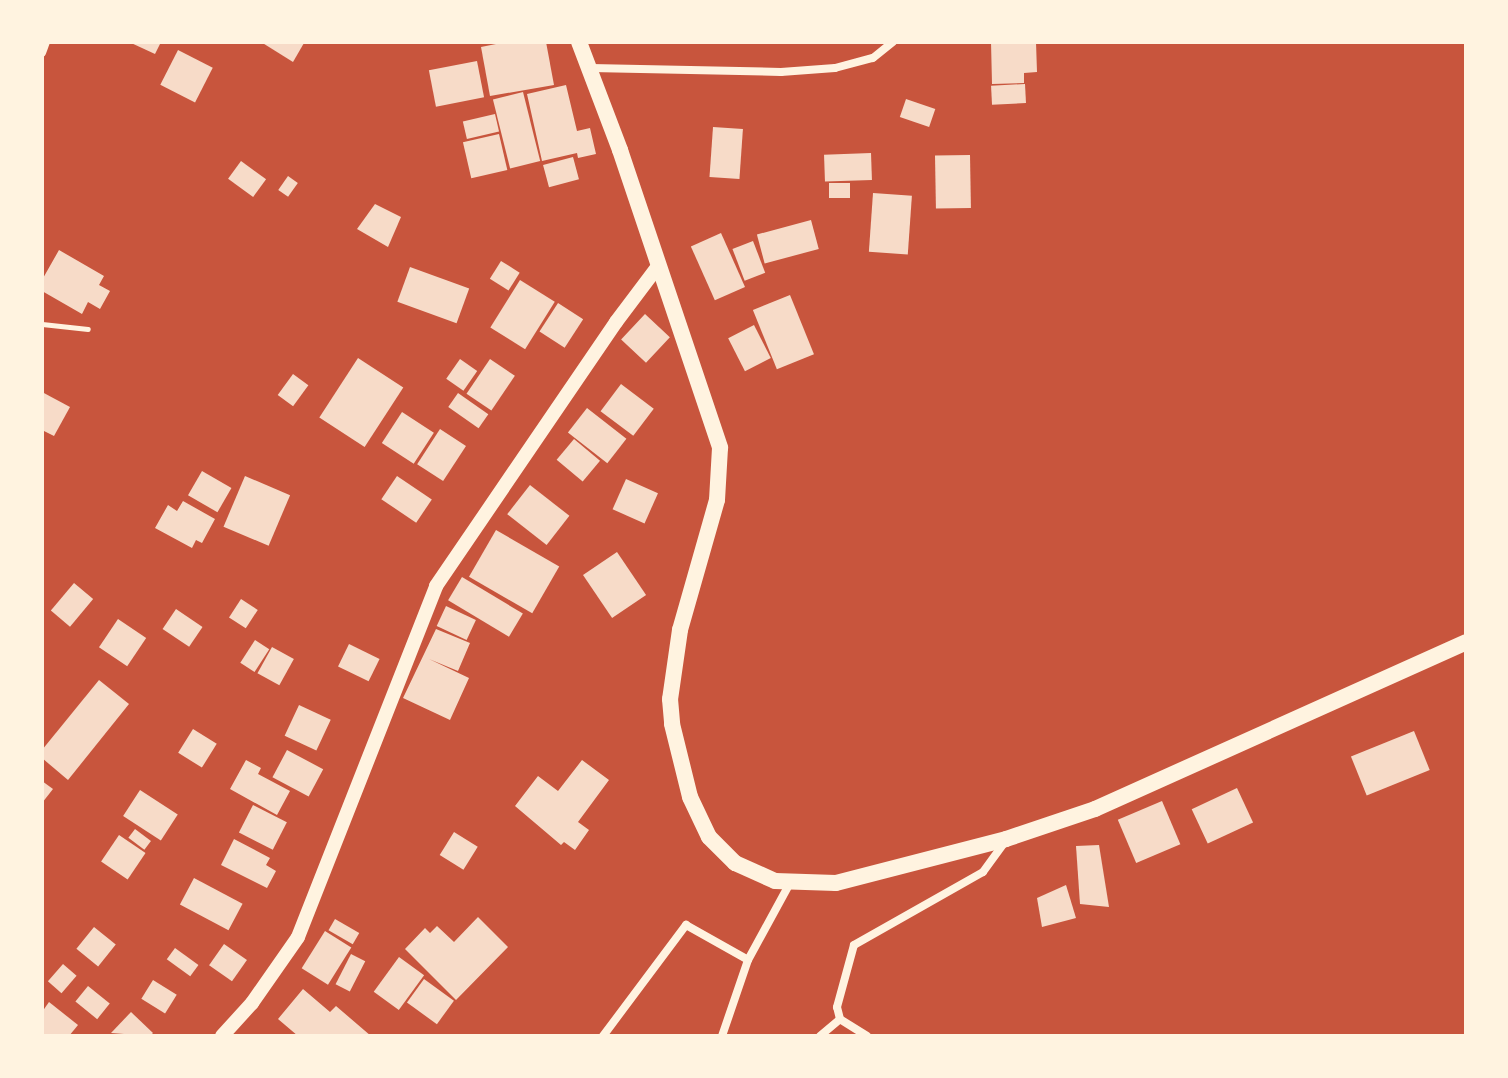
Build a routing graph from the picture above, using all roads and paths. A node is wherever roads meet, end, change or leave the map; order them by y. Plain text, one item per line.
1 (46, 42) edge
2 (579, 42) edge
3 (893, 42) edge
4 (42, 53) edge
5 (591, 68) junction
6 (659, 265) junction
7 (42, 324) edge
8 (88, 329) dead end
9 (1466, 642) edge
10 (1006, 839) junction
11 (790, 883) junction
12 (748, 960) junction
13 (840, 1019) junction
14 (222, 1036) edge
15 (603, 1036) edge
16 (722, 1036) edge
17 (820, 1036) edge
18 (867, 1036) edge

1 - 4 street
2 - 5 main road
3 - 5 street
5 - 6 main road
6 - 11 main road
6 - 14 main road
7 - 8 lane
9 - 10 main road
10 - 11 main road
10 - 13 street
11 - 12 street
12 - 15 street
12 - 16 street
13 - 17 street
13 - 18 street

